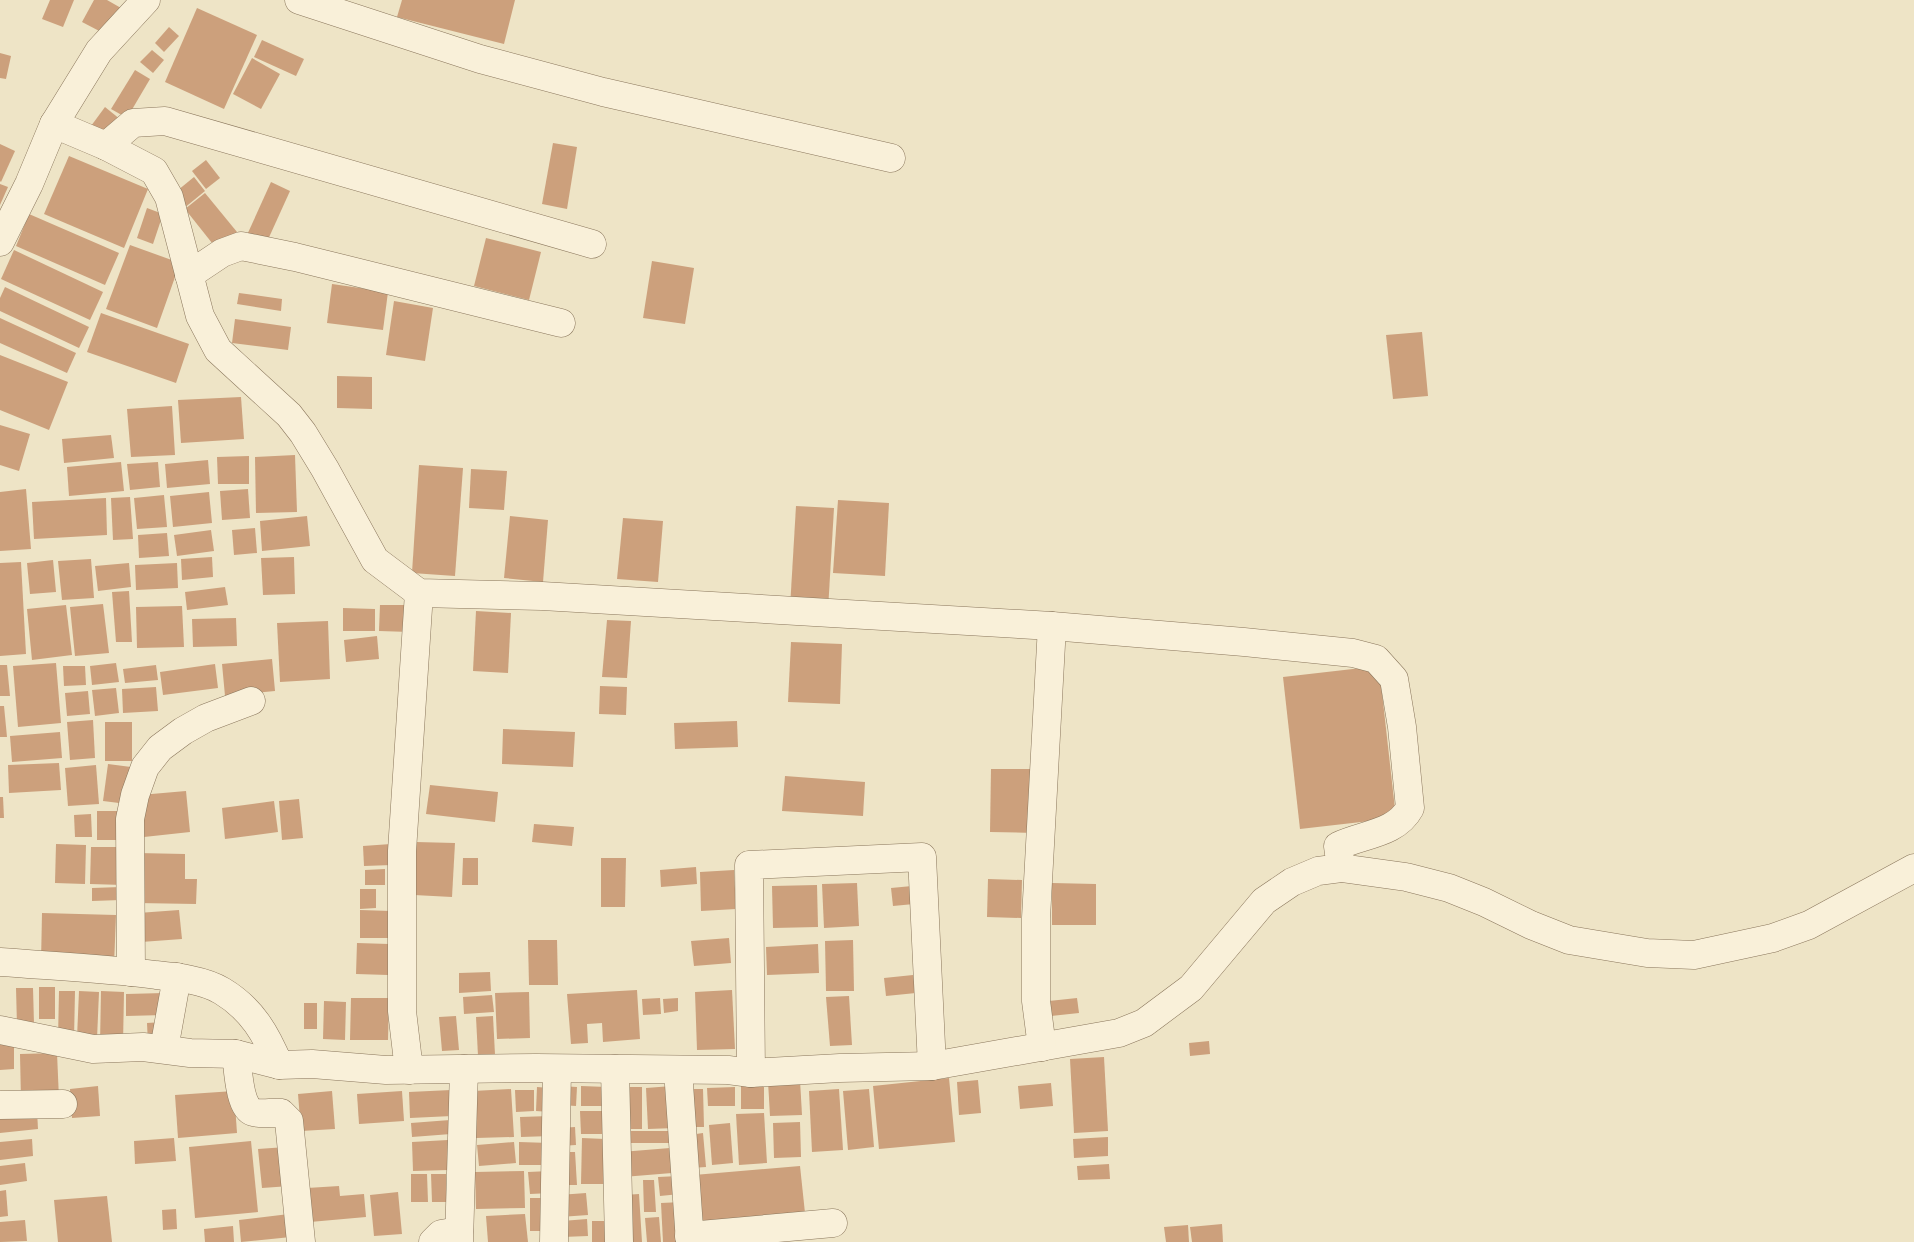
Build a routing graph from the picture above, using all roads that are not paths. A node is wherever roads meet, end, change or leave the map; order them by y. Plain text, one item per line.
1 (146, 0) edge
2 (299, 0) edge
3 (54, 124) junction
4 (106, 146) junction
5 (891, 158) dead end
6 (0, 242) edge
7 (592, 244) dead end
8 (189, 275) junction
9 (561, 324) dead end
10 (419, 592) junction
11 (1052, 626) junction
12 (252, 701) dead end
13 (1341, 868) junction
14 (1914, 868) edge
15 (0, 962) edge
16 (131, 972) junction
17 (177, 977) junction
18 (0, 1030) edge
19 (1042, 1047) junction
20 (164, 1049) junction
21 (236, 1054) junction
22 (278, 1065) junction
23 (932, 1066) junction
24 (464, 1069) junction
25 (557, 1069) junction
26 (615, 1069) junction
27 (409, 1070) junction
28 (678, 1070) junction
29 (751, 1073) junction
30 (63, 1104) dead end
31 (0, 1105) edge
32 (833, 1223) dead end
33 (459, 1236) edge
34 (690, 1239) edge
35 (301, 1242) edge
36 (433, 1242) edge
37 (554, 1242) edge
38 (619, 1242) edge

1 - 3 street
2 - 5 street
3 - 4 street
3 - 6 street
4 - 7 street
4 - 8 street
8 - 9 street
8 - 10 street
10 - 11 street
10 - 27 street
11 - 13 street
11 - 19 street
12 - 16 street
13 - 14 street
13 - 19 street
15 - 16 street
16 - 17 street
17 - 20 street
17 - 22 street
18 - 20 street
19 - 23 street
20 - 21 street
21 - 22 street
21 - 35 street
22 - 27 street
23 - 29 street
23 - 29 street
24 - 25 street
24 - 27 street
24 - 33 street
25 - 26 street
25 - 37 street
26 - 28 street
26 - 38 street
28 - 29 street
28 - 34 street
30 - 31 street
32 - 34 street
33 - 36 street

